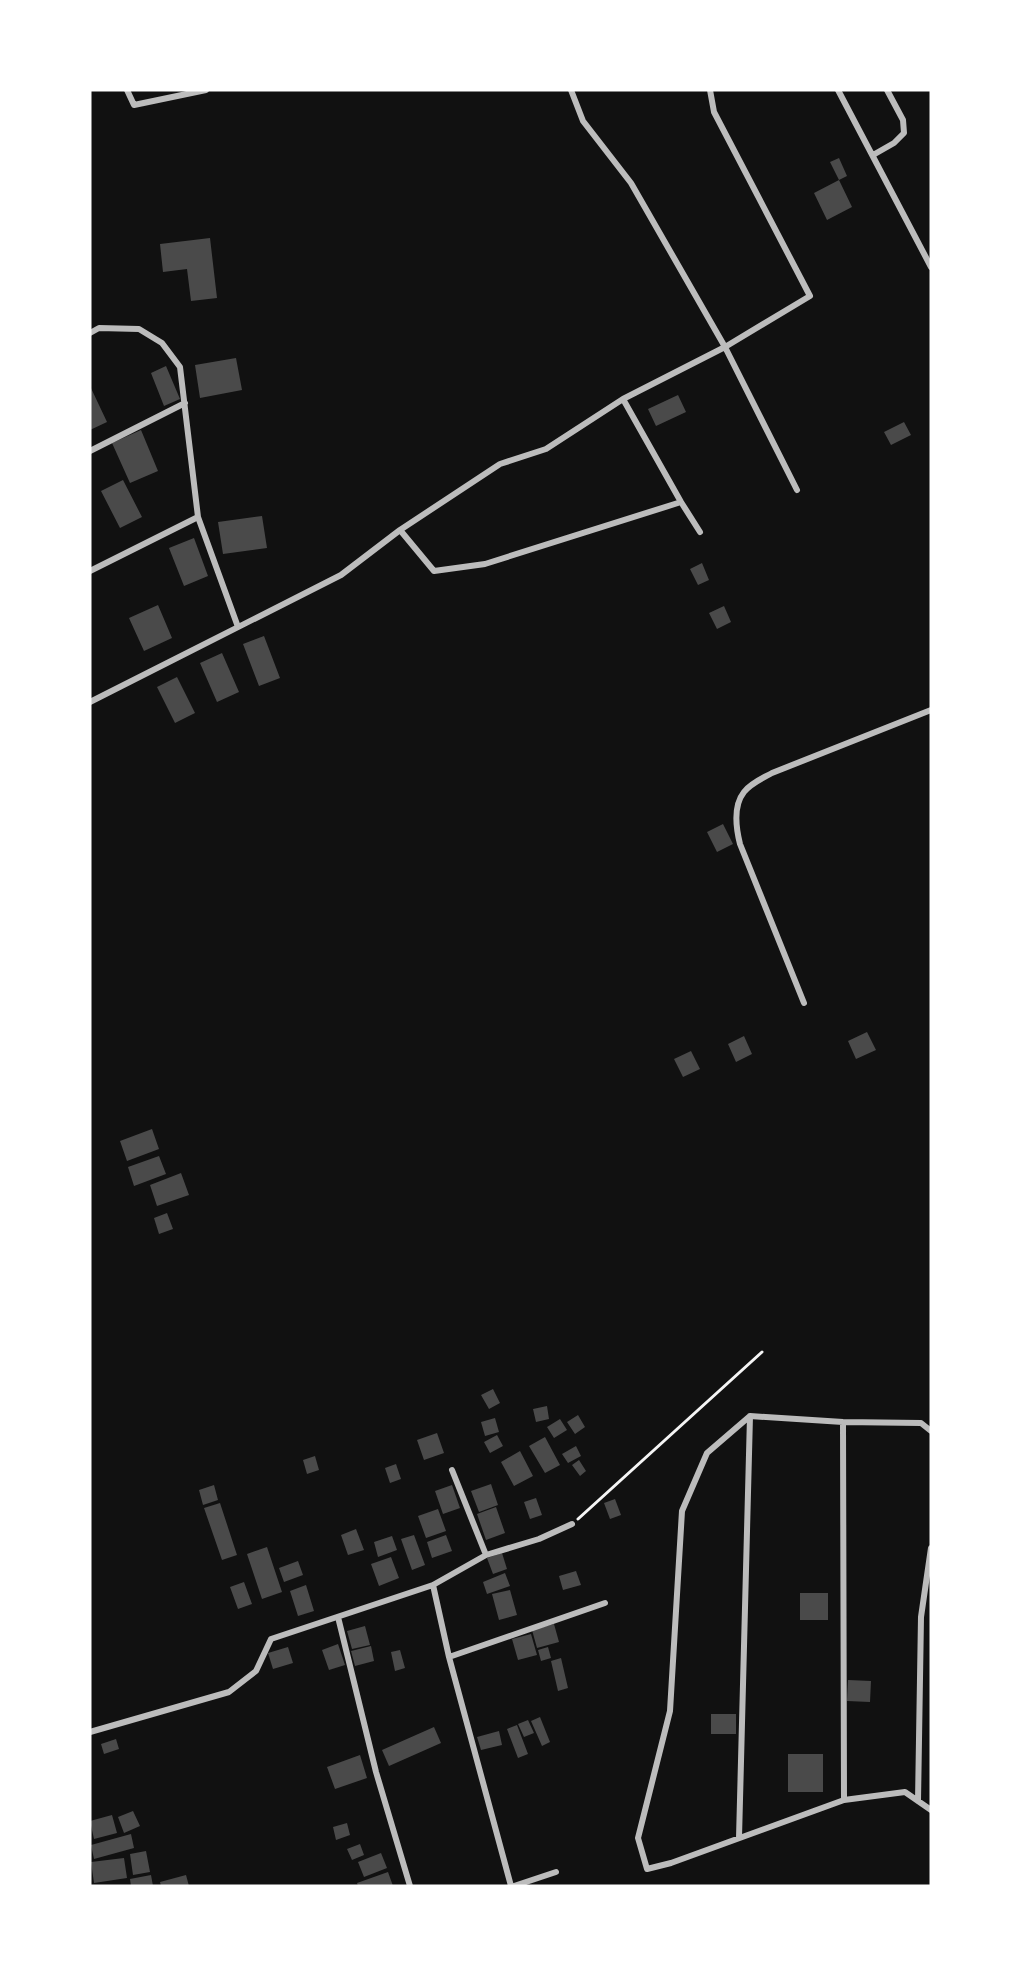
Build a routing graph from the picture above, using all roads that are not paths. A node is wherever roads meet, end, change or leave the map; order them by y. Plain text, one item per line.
1 (127, 90) edge
2 (206, 90) edge
3 (571, 90) edge
4 (710, 90) edge
5 (837, 90) edge
6 (887, 90) edge
7 (873, 155) junction
8 (931, 267) edge
9 (90, 333) edge
10 (725, 347) junction
11 (623, 399) junction
12 (185, 403) junction
13 (90, 451) edge
14 (797, 490) dead end
15 (681, 502) junction
16 (198, 517) junction
17 (400, 530) junction
18 (700, 531) dead end
19 (90, 571) edge
20 (238, 627) junction
21 (90, 702) edge
22 (931, 710) edge
23 (804, 1003) dead end
24 (750, 1416) junction
25 (843, 1422) junction
26 (931, 1431) edge
27 (452, 1470) dead end
28 (573, 1524) road end
29 (931, 1548) edge
30 (486, 1555) junction
31 (433, 1586) junction
32 (605, 1603) dead end
33 (338, 1617) junction
34 (449, 1657) junction
35 (90, 1732) edge
36 (844, 1800) junction
37 (918, 1801) junction
38 (931, 1810) edge
39 (739, 1838) junction
40 (556, 1872) dead end
41 (410, 1886) edge
42 (512, 1886) edge

1 - 2 street
3 - 10 street
4 - 10 street
5 - 7 street
6 - 7 street
7 - 8 street
9 - 12 street
10 - 11 street
10 - 14 street
11 - 15 street
11 - 17 street
12 - 13 street
12 - 16 street
15 - 17 street
15 - 18 street
16 - 19 street
16 - 20 street
17 - 20 street
20 - 21 street
22 - 23 street
24 - 25 street
24 - 39 street
24 - 39 street
25 - 26 street
25 - 36 street
27 - 30 street
28 - 30 street
29 - 37 street
30 - 31 street
31 - 33 street
31 - 34 street
32 - 34 street
33 - 35 street
33 - 41 street
34 - 42 street
36 - 37 street
36 - 39 street
37 - 38 street
40 - 42 street

